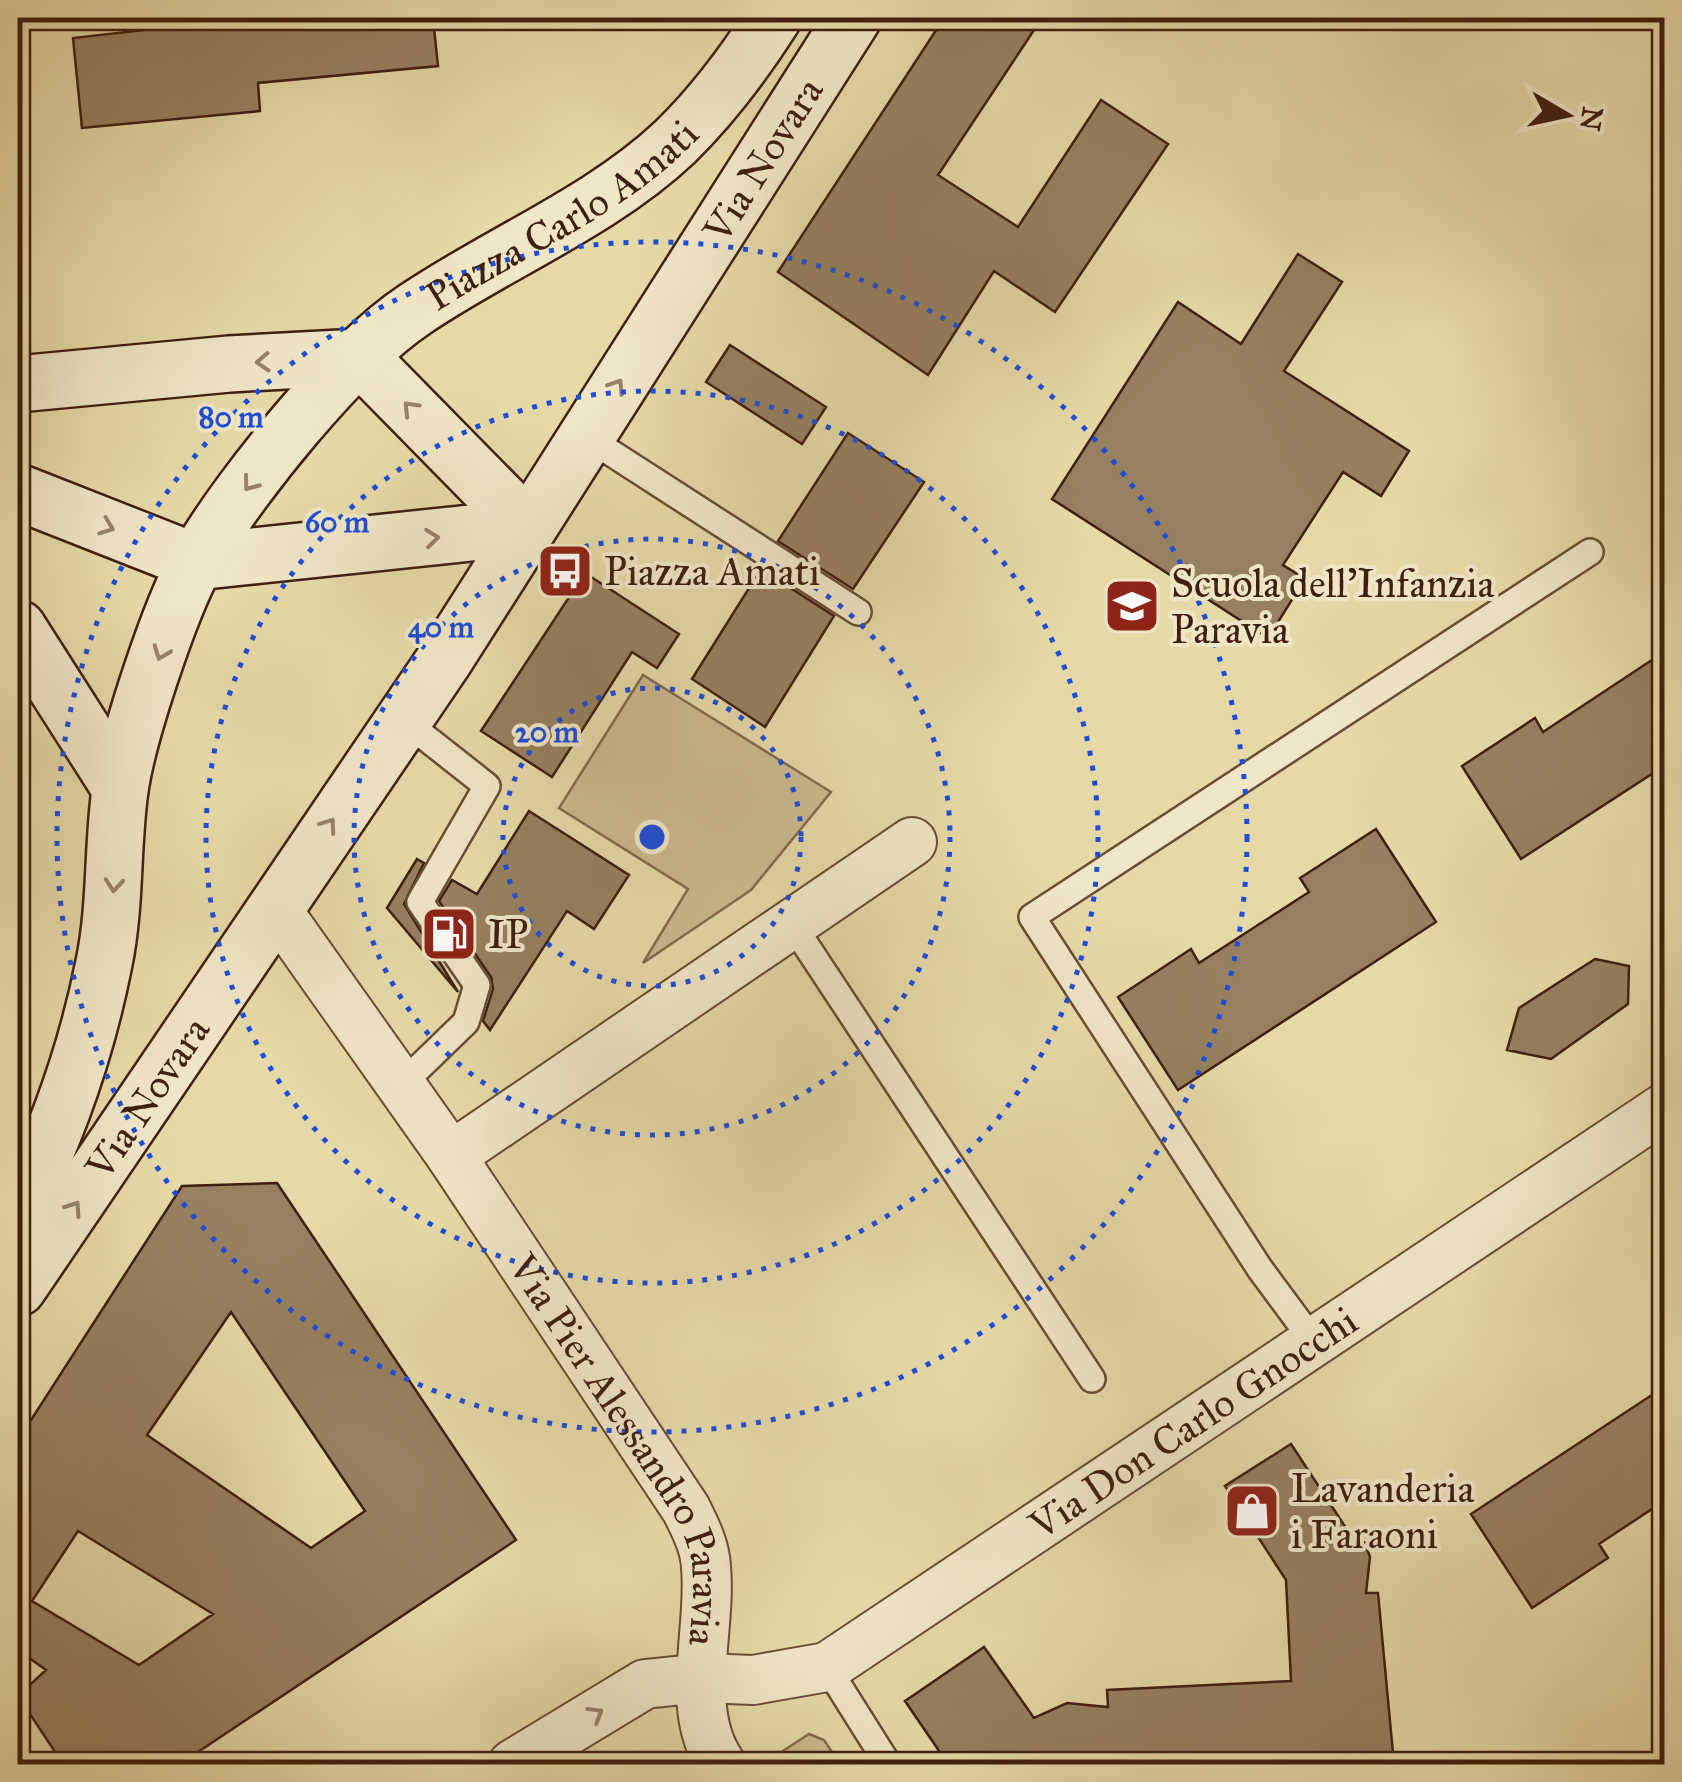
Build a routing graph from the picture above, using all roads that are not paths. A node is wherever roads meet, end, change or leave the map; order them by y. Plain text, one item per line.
1 (852, 18) edge
2 (761, 37) edge
3 (360, 357) junction
4 (18, 384) edge
5 (584, 436) junction
6 (18, 492) edge
7 (527, 528) junction
8 (1590, 552) dead end
9 (196, 562) junction
10 (858, 612) dead end
11 (18, 628) edge
12 (402, 718) junction
13 (120, 788) junction
14 (912, 842) dead end
15 (274, 906) junction
16 (792, 924) junction
17 (401, 1086) junction
18 (1664, 1108) edge
19 (451, 1156) junction
20 (18, 1212) edge
21 (18, 1288) edge
22 (1314, 1342) junction
23 (1092, 1379) dead end
24 (827, 1666) junction
25 (703, 1678) junction
26 (513, 1764) edge
27 (721, 1764) edge
28 (888, 1764) edge

5 -> 1 street, Via Novara
2 - 3 street, Piazza Carlo Amati
3 -> 4 street
7 -> 3 street
3 -> 9 street, Piazza Carlo Amati
5 - 7 street
5 - 10 lane
6 -> 9 street
9 -> 7 street
7 - 12 street
8 - 22 lane
9 -> 13 street, Piazza Carlo Amati
11 - 13 street
15 -> 12 street
12 - 17 lane
13 -> 20 street, Via Novara
14 - 16 street
15 - 17 street, Via Pier Alessandro Paravia
21 -> 15 street, Via Novara
16 - 19 street
16 - 23 lane
17 - 19 street, Via Pier Alessandro Paravia
18 - 22 street, Via Don Carlo Gnocchi
19 - 25 street, Via Pier Alessandro Paravia
22 - 24 street, Via Don Carlo Gnocchi
24 - 25 street, Via Don Carlo Gnocchi
24 - 28 lane
26 -> 25 street, Via Don Carlo Gnocchi
25 - 27 street, Via Pier Alessandro Paravia

